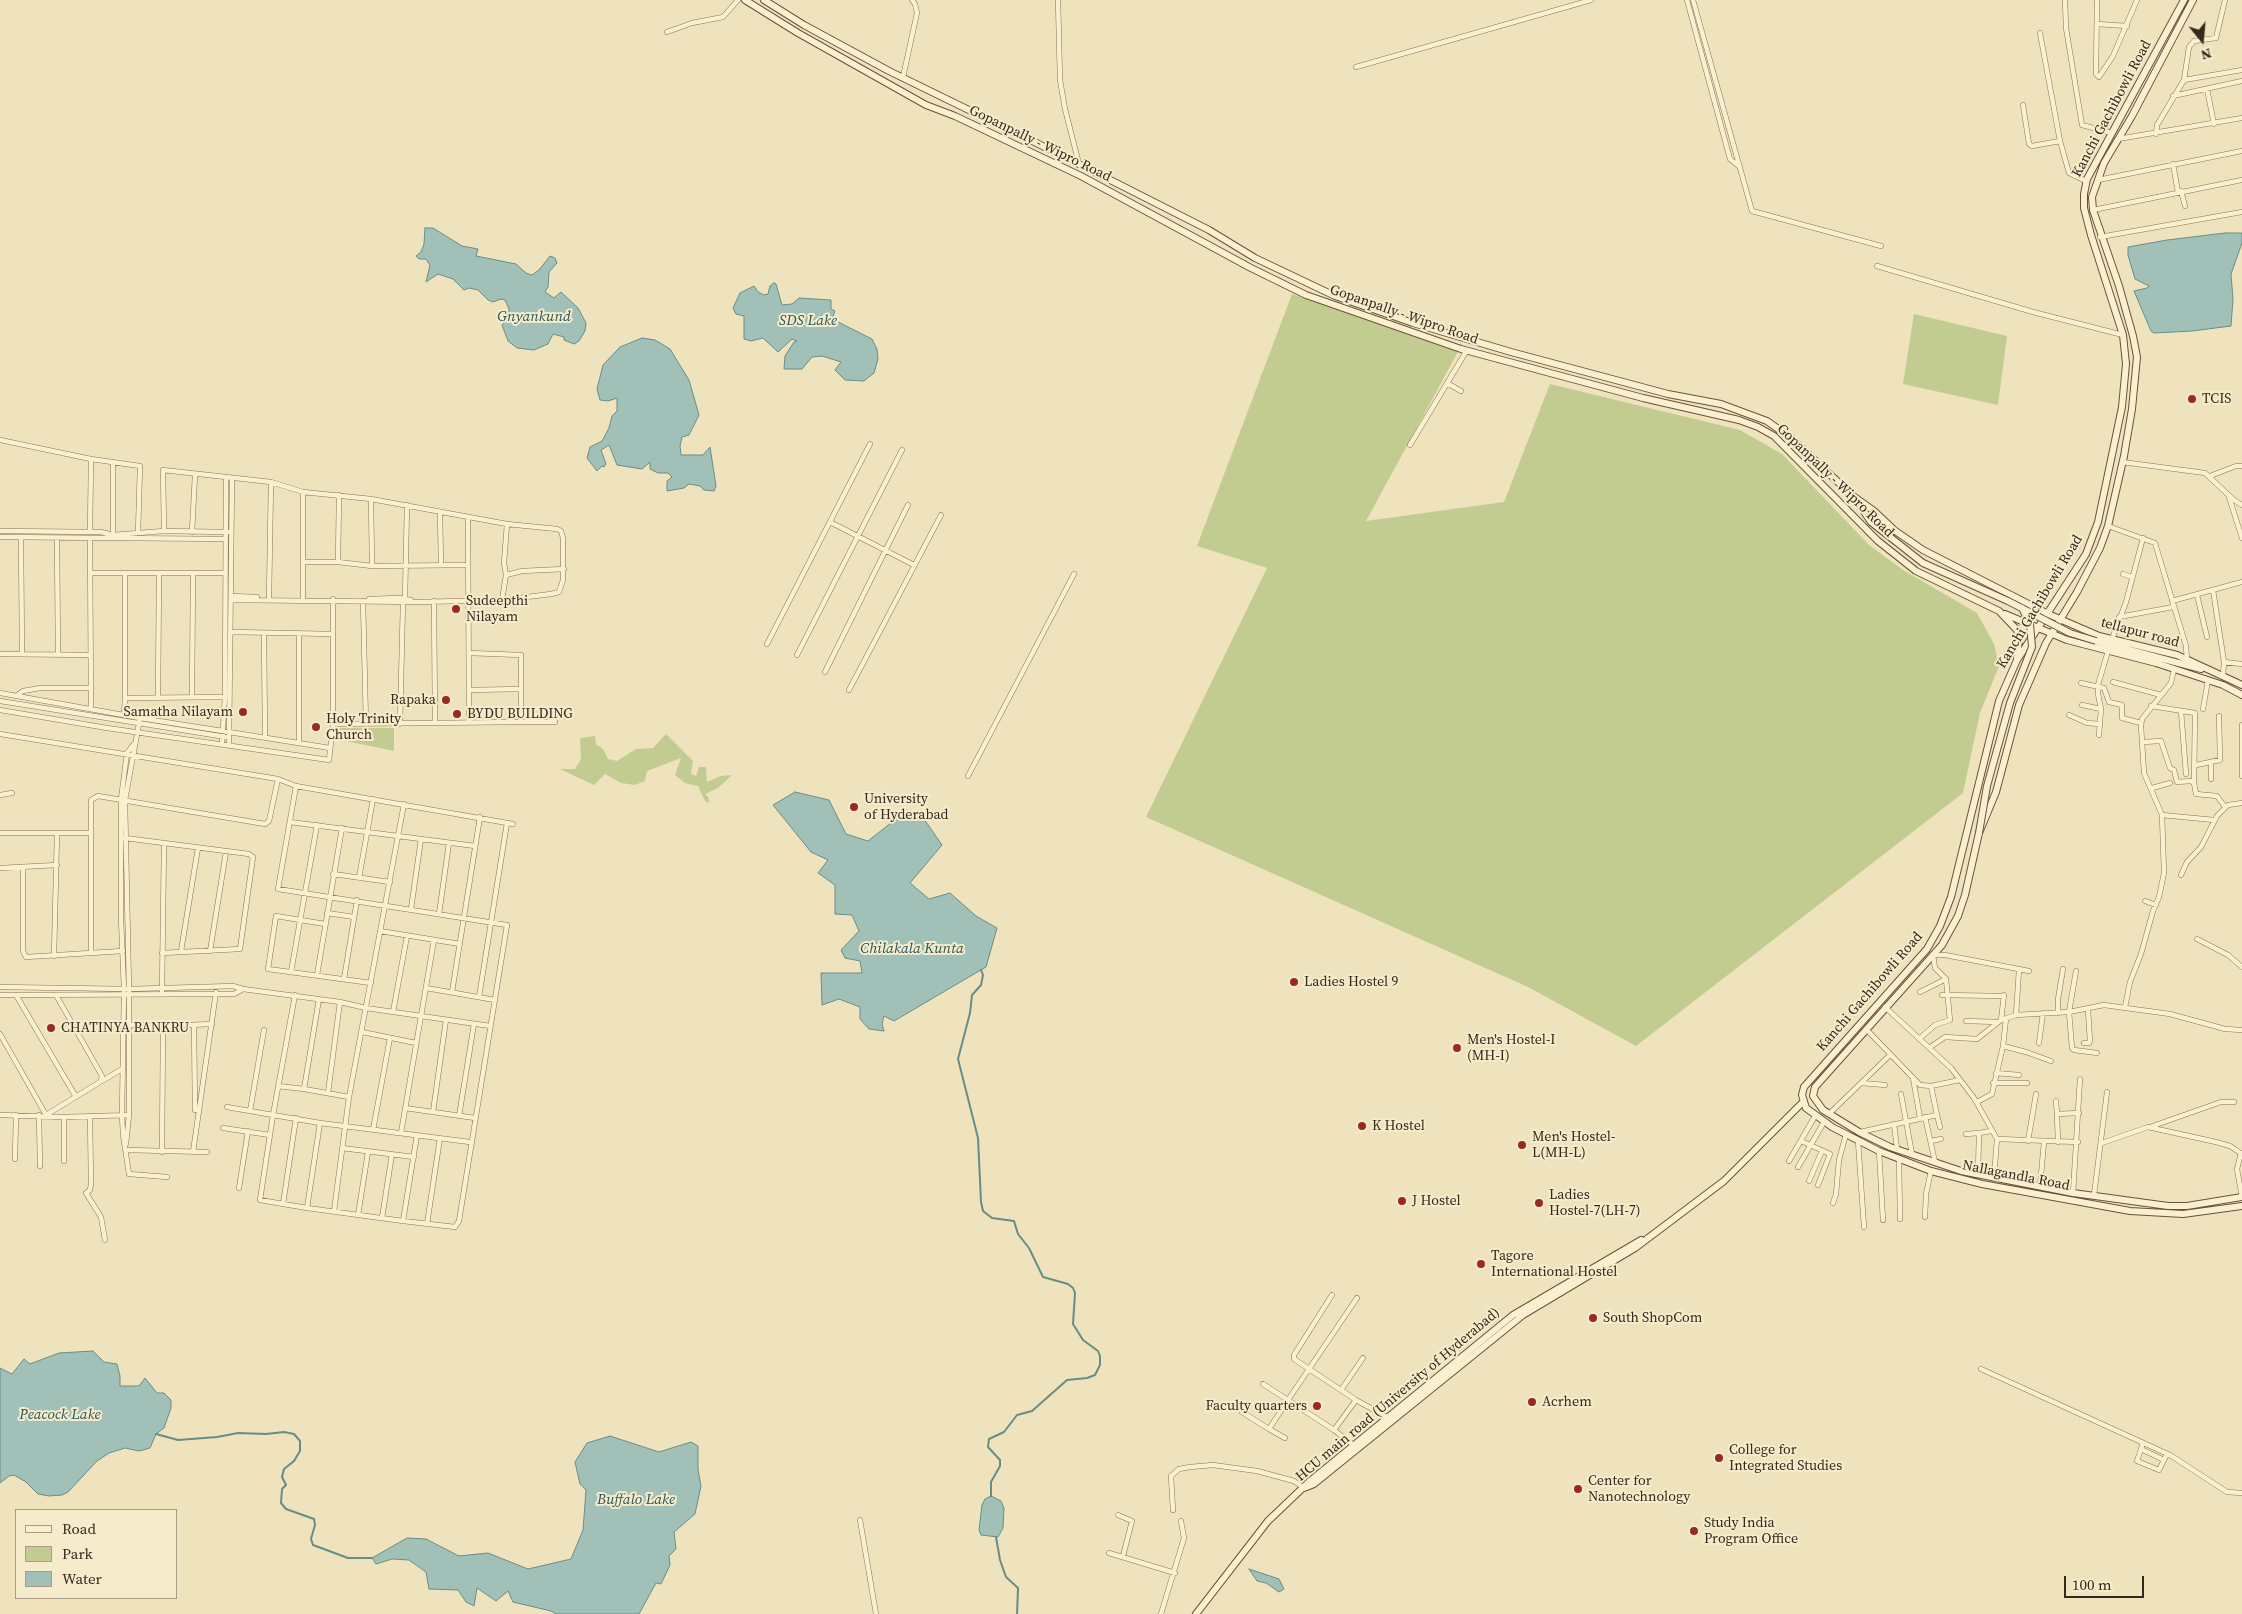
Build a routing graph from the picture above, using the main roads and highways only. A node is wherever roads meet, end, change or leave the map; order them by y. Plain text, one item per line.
1 (745, 0) edge
2 (764, 0) edge
3 (2184, 0) edge
4 (2193, 0) edge
5 (890, 71) junction
6 (887, 83) junction
7 (1325, 290) junction
8 (1320, 299) junction
9 (1685, 396) junction
10 (1682, 407) junction
11 (1853, 496) junction
12 (2022, 608) junction
13 (1999, 611) junction
14 (2048, 614) junction
15 (2059, 619) junction
16 (2039, 628) junction
17 (2050, 634) junction
18 (2017, 660) junction
19 (2223, 676) junction
20 (2242, 685) edge
21 (2242, 695) edge
22 (1979, 834) junction
23 (1882, 1005) junction
24 (1813, 1096) joint
25 (1803, 1102) junction
26 (2242, 1197) edge
27 (2187, 1206) junction
28 (2242, 1206) edge
29 (2187, 1214) junction
30 (1650, 1235) junction
31 (1356, 1447) junction
32 (1196, 1614) edge

1 - 6 main road, Gopanpally - Wipro Road
2 - 5 main road, Gopanpally - Wipro Road
3 - 14 main road, Kanchi Gachibowli Road
4 - 15 main road, Kanchi Gachibowli Road
5 - 6 main road
5 - 7 main road, Gopanpally - Wipro Road
6 - 8 main road, Gopanpally - Wipro Road
7 - 8 main road
7 - 9 main road, Gopanpally - Wipro Road
8 - 10 main road, Gopanpally - Wipro Road
9 - 10 main road
9 - 11 main road, Gopanpally - Wipro Road
10 - 13 main road, Gopanpally - Wipro Road
11 - 12 main road, Gopanpally - Wipro Road, bridge
11 - 14 main road, Gopanpally - Wipro Road
12 - 19 main road, Gopanpally - Wipro Road, bridge
12 - 22 main road, bridge
13 - 16 main road
13 - 18 main road, Gopanpally - Wipro Road
14 - 15 main road, Gopanpally - Wipro Road
14 - 16 main road, Kanchi Gachibowli Road
15 - 17 main road, Kanchi Gachibowli Road
15 - 19 main road, tellapur road
16 - 17 main road
16 - 18 main road, Kanchi Gachibowli Road
17 - 21 main road
17 - 22 main road, Kanchi Gachibowli Road
18 - 23 main road, Kanchi Gachibowli Road
19 - 20 main road, tellapur road
22 - 23 main road, Kanchi Gachibowli Road
23 - 24 main road, Kanchi Gachibowli Road
23 - 25 main road, Kanchi Gachibowli Road
24 - 27 main road, Nallagandla Road
25 - 29 main road, Nallagandla Road
25 - 30 main road
26 - 27 main road, Nallagandla Road
27 - 29 main road
28 - 29 main road, Nallagandla Road
30 - 31 main road
30 - 31 main road, HCU main road (University of Hyderabad)
31 - 32 main road, HCU main road (University of Hyderabad)

